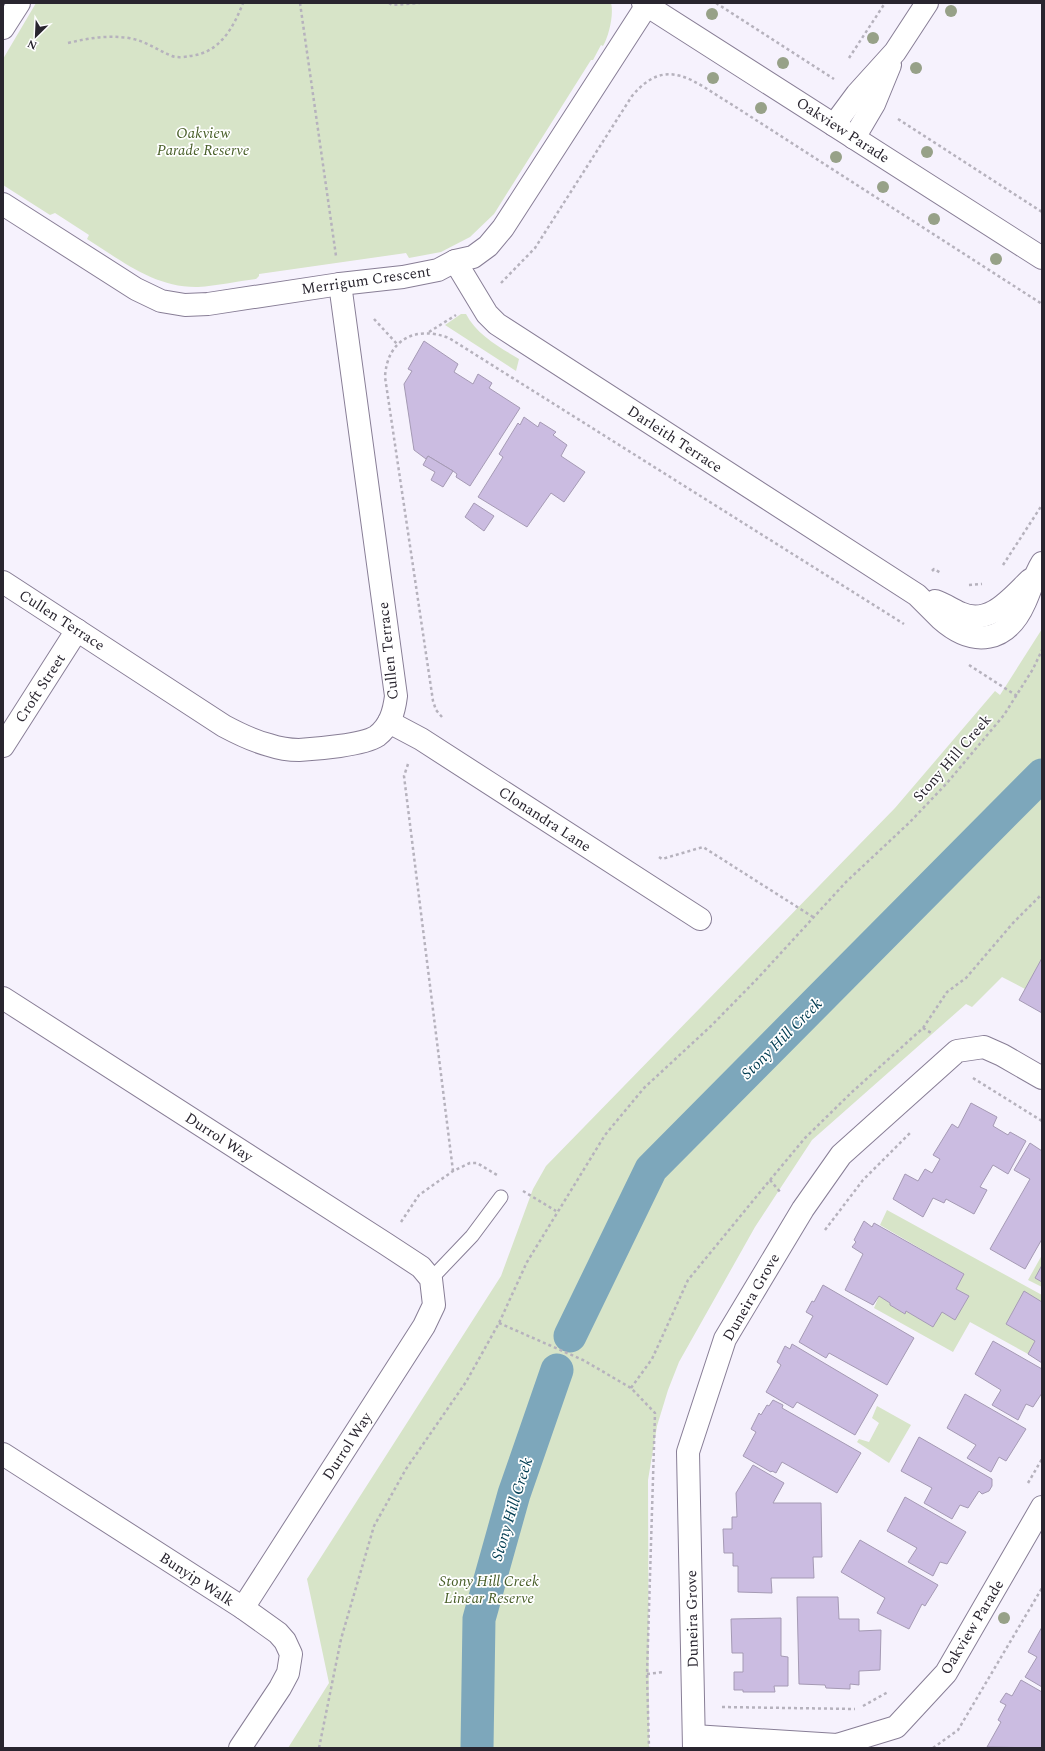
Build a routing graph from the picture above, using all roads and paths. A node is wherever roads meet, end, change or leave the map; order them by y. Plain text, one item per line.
1 (19, 3) edge
2 (243, 3) edge
3 (300, 3) edge
4 (389, 3) edge
5 (420, 3) edge
6 (884, 3) edge
7 (927, 3) edge
8 (645, 4) edge
9 (3, 28) edge
10 (68, 43) dead end
11 (895, 52) junction
12 (848, 60) dead end
13 (834, 125) junction
14 (854, 138) junction
15 (3, 204) edge
16 (1042, 258) edge
17 (456, 261) junction
18 (340, 284) junction
19 (478, 300) junction
20 (1042, 304) edge
21 (429, 332) junction
22 (1042, 505) edge
23 (1002, 568) dead end
24 (1038, 569) edge
25 (946, 576) dead end
26 (3, 582) edge
27 (984, 583) dead end
28 (966, 584) dead end
29 (917, 595) junction
30 (906, 625) dead end
31 (77, 630) junction
32 (1042, 650) edge
33 (965, 663) dead end
34 (1017, 696) junction
35 (436, 710) junction
36 (443, 718) dead end
37 (389, 722) junction
38 (420, 739) junction
39 (3, 746) edge
40 (655, 854) dead end
41 (813, 917) junction
42 (700, 919) dead end
43 (3, 998) edge
44 (969, 1075) dead end
45 (1042, 1078) edge
46 (1042, 1121) edge
47 (913, 1130) dead end
48 (454, 1171) junction
49 (504, 1178) dead end
50 (520, 1189) dead end
51 (502, 1197) dead end
52 (557, 1211) junction
53 (821, 1236) dead end
54 (386, 1244) junction
55 (431, 1279) junction
56 (499, 1323) junction
57 (3, 1454) edge
58 (1042, 1459) edge
59 (1026, 1487) dead end
60 (1042, 1507) edge
61 (1042, 1588) edge
62 (243, 1608) junction
63 (894, 1688) dead end
64 (720, 1707) dead end
65 (694, 1742) edge
66 (240, 1748) edge
67 (319, 1748) edge
68 (649, 1748) edge
69 (933, 1748) edge

1 - 9 street
2 - 10 path
3 - 18 path
4 - 5 path
6 - 12 path
7 - 11 street
8 - 13 street, Oakview Parade
8 - 17 street, Merrigum Crescent
11 - 13 street
11 - 14 street
13 - 14 street, Oakview Parade
14 - 16 street, Oakview Parade
15 - 18 street, Merrigum Crescent
17 - 18 street, Merrigum Crescent
17 - 19 street, Darleith Terrace
18 - 37 street, Cullen Terrace
19 - 20 path
19 - 21 path
19 - 29 street, Darleith Terrace
21 - 30 path
21 - 35 path
22 - 23 path
24 - 29 street, Darleith Terrace
25 - 29 path
26 - 31 street, Cullen Terrace
27 - 28 path
31 - 37 street, Cullen Terrace
31 - 39 street, Croft Street
32 - 34 path, Stony Hill Creek
33 - 34 path
34 - 41 path, Stony Hill Creek
35 - 36 path
35 - 38 path
37 - 38 street, Clonandra Lane
38 - 42 street, Clonandra Lane
38 - 48 path
40 - 41 path
41 - 52 path, Stony Hill Creek
43 - 54 street, Durrol Way
44 - 46 path
45 - 65 street, Duneira Grove
47 - 53 path
48 - 49 path
48 - 54 path
50 - 52 path
51 - 55 lane
52 - 56 path, Stony Hill Creek
54 - 55 street, Durrol Way
55 - 62 street, Durrol Way
56 - 67 path, Stony Hill Creek
56 - 68 path
57 - 62 street, Bunyip Walk
58 - 59 path
60 - 65 street, Oakview Parade
61 - 69 path
62 - 66 street, Bunyip Walk
63 - 64 path

